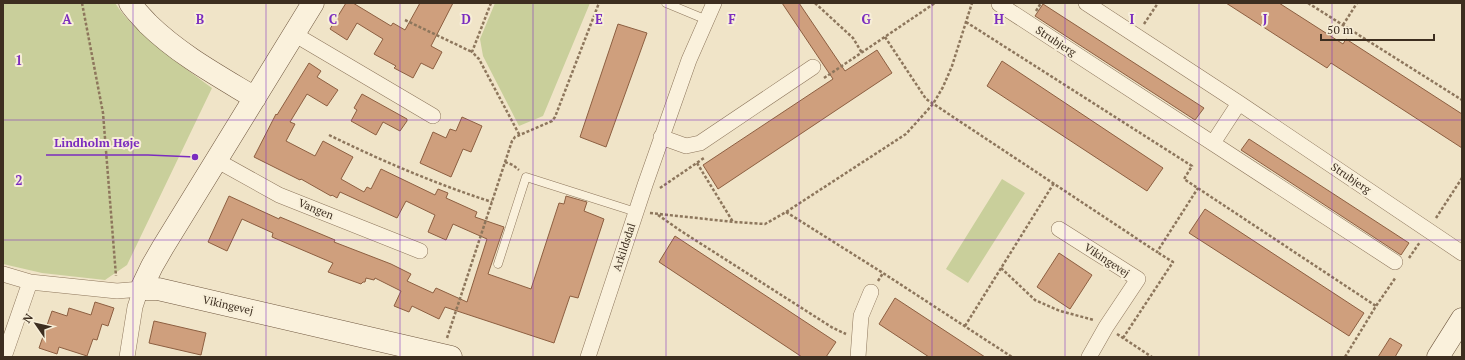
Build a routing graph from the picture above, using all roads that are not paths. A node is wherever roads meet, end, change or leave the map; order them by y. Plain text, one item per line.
1 (130, 3) edge
2 (313, 3) edge
3 (666, 3) edge
4 (714, 3) edge
5 (1086, 3) edge
6 (999, 4) edge
7 (707, 20) junction
8 (294, 34) junction
9 (813, 67) dead end
10 (255, 98) junction
11 (1239, 103) junction
12 (433, 116) dead end
13 (661, 137) junction
14 (1213, 144) junction
15 (216, 160) junction
16 (636, 212) junction
17 (1059, 229) dead end
18 (420, 251) dead end
19 (1462, 253) edge
20 (1394, 262) dead end
21 (498, 264) dead end
22 (3, 274) edge
23 (30, 282) junction
24 (141, 290) junction
25 (871, 292) dead end
26 (1462, 319) edge
27 (4, 357) edge
28 (127, 357) edge
29 (451, 357) edge
30 (588, 357) edge
31 (858, 357) edge
32 (1089, 357) edge
33 (1438, 357) edge

1 - 10 street
2 - 8 street
3 - 7 lane
4 - 7 street, Arkildsdal
5 - 11 street, Strubjerg
6 - 14 street, Strubjerg
7 - 13 street, Arkildsdal
8 - 10 street
8 - 12 street
9 - 13 street
10 - 15 street
11 - 14 street
11 - 19 street, Strubjerg
13 - 16 street, Arkildsdal
14 - 20 street, Strubjerg
15 - 18 street, Vangen
15 - 24 street
16 - 21 lane
16 - 30 street, Arkildsdal
17 - 32 street, Vikingevej
22 - 23 street, Vikingevej
23 - 24 street, Vikingevej
23 - 27 street
24 - 28 street
24 - 29 street, Vikingevej
25 - 31 street
26 - 33 street

